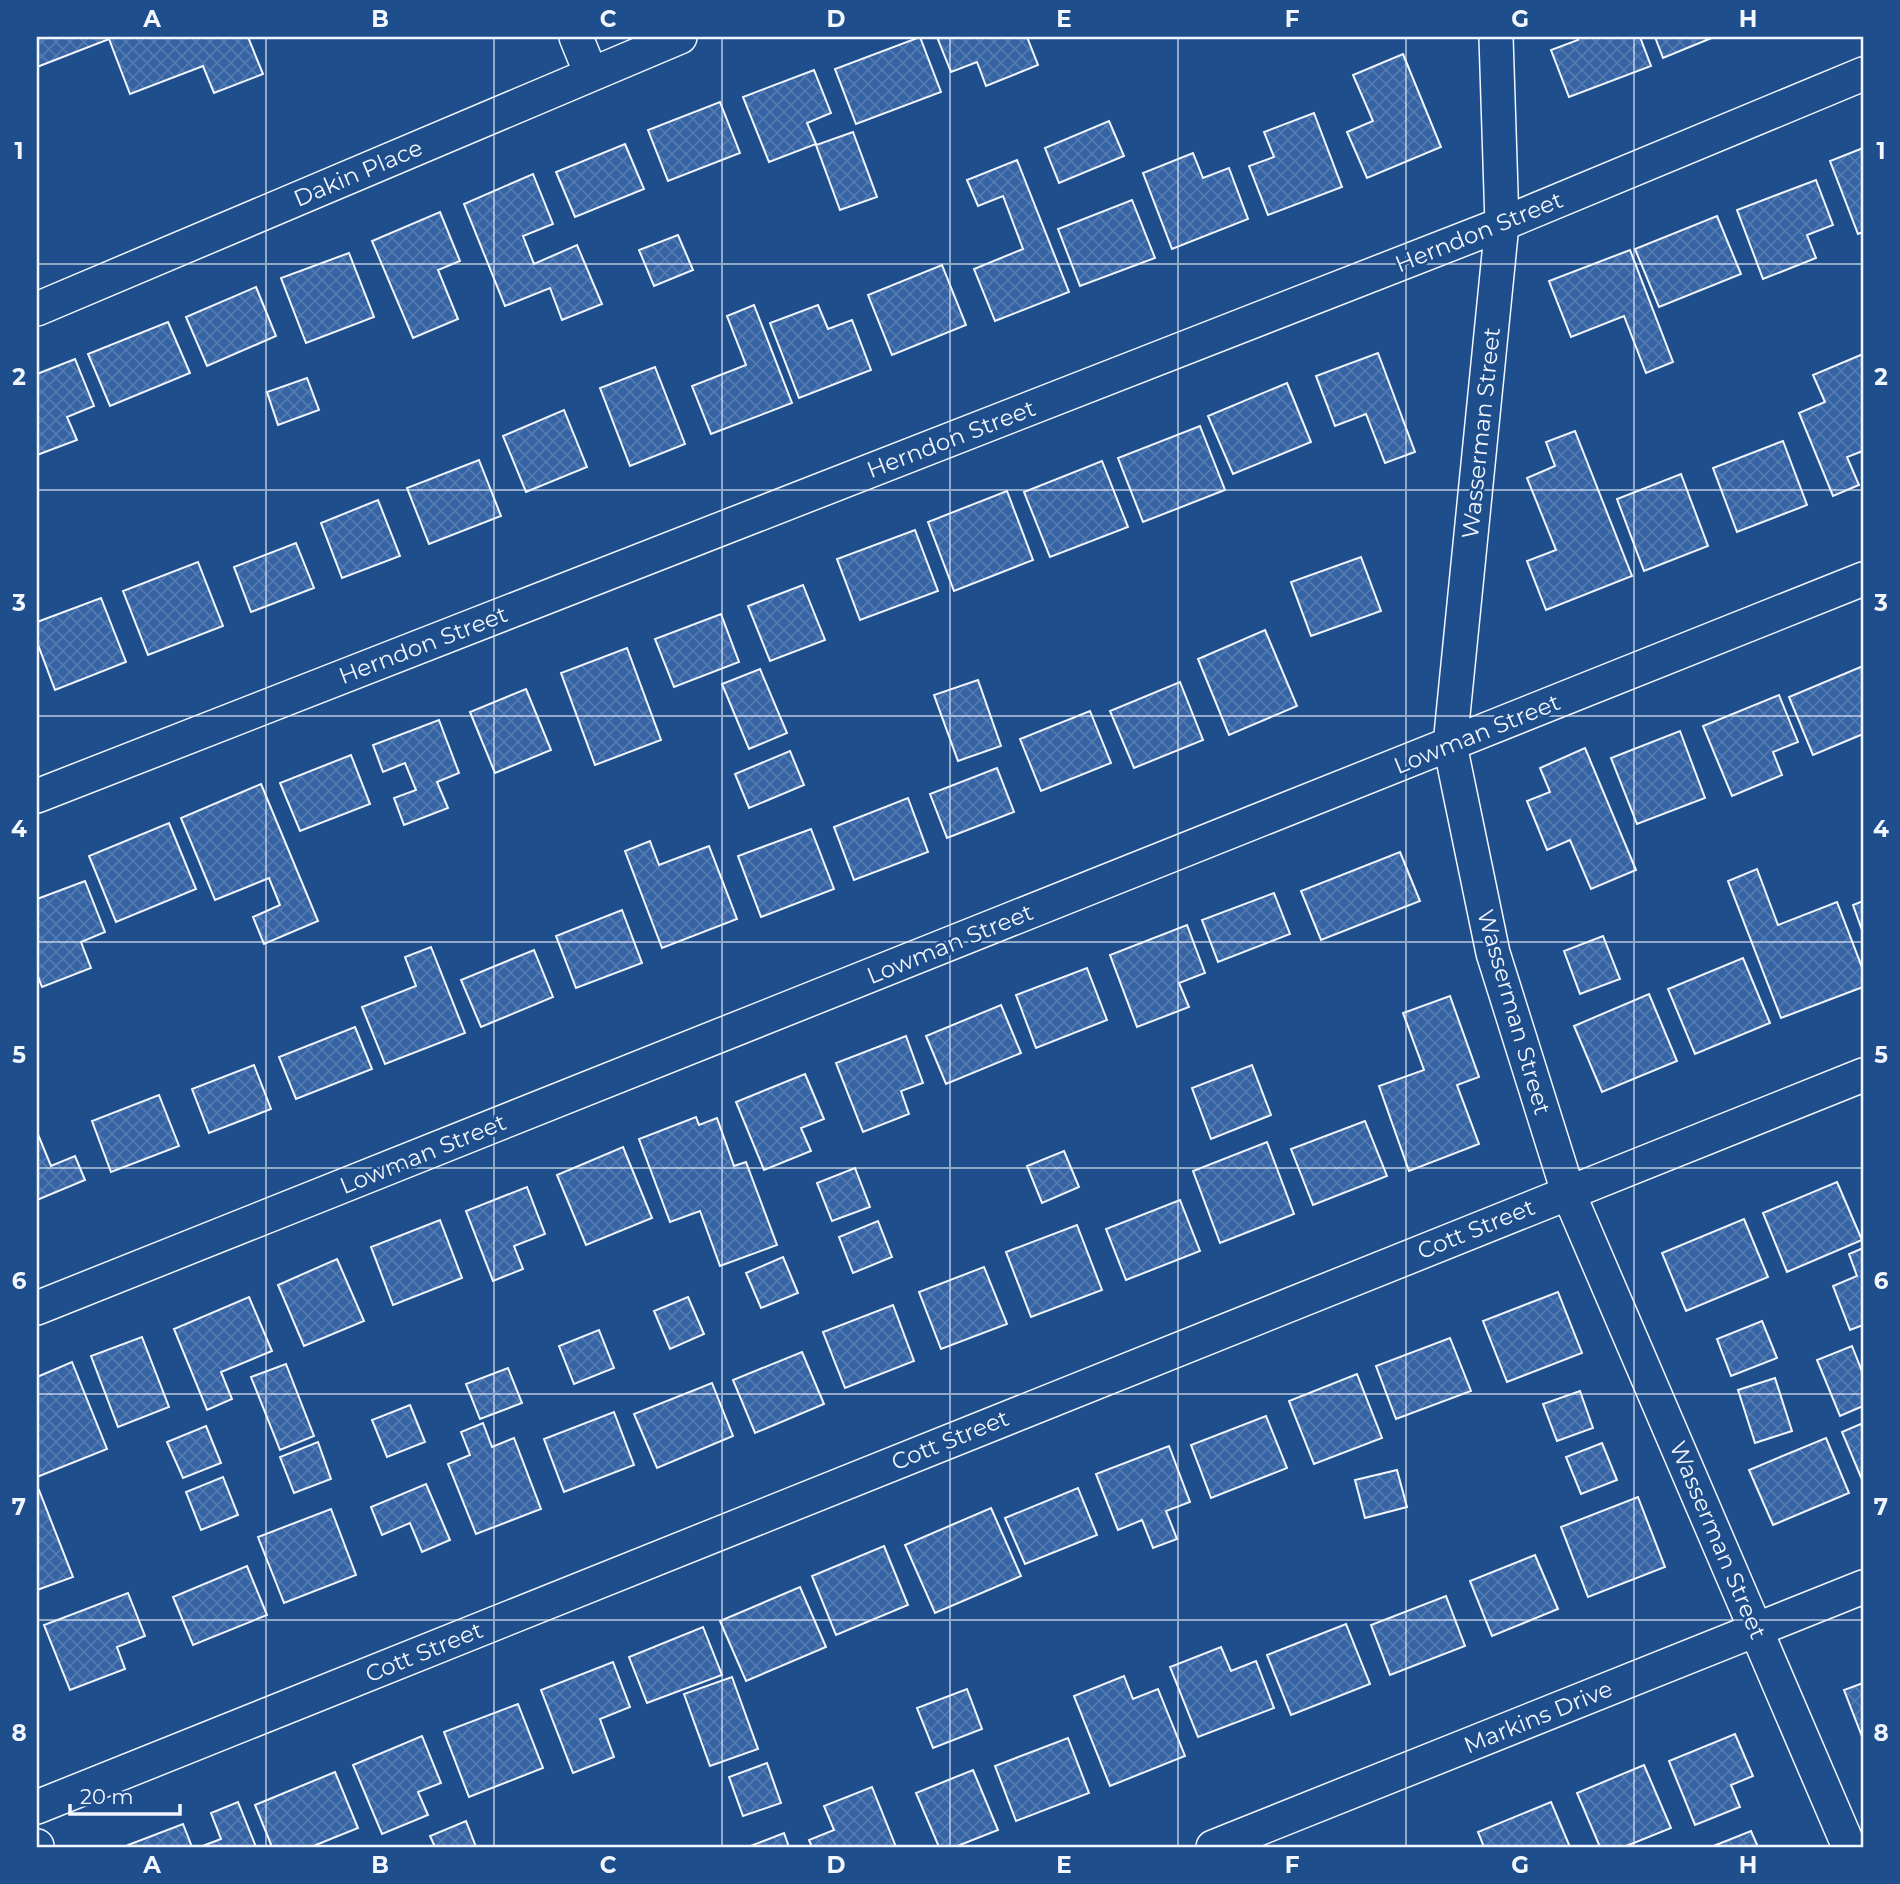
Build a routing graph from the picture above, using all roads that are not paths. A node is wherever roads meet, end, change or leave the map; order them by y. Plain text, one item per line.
1 (576, 37) edge
2 (680, 37) edge
3 (1496, 37) edge
4 (591, 74) junction
5 (1863, 74) edge
6 (1502, 224) junction
7 (37, 309) edge
8 (1863, 579) edge
9 (1450, 744) junction
10 (37, 796) edge
11 (1863, 1075) edge
12 (1568, 1192) junction
13 (37, 1308) edge
14 (1863, 1587) edge
15 (1756, 1629) junction
16 (37, 1807) edge
17 (1213, 1847) edge
18 (1849, 1847) edge

1 - 4 street
2 - 4 street, Dakin Place
3 - 6 street, Wasserman Street
4 - 7 street, Dakin Place
5 - 6 street, Herndon Street
6 - 9 street, Wasserman Street
6 - 10 street, Herndon Street
8 - 9 street, Lowman Street
9 - 12 street, Wasserman Street
9 - 13 street, Lowman Street
11 - 12 street, Cott Street
12 - 15 street, Wasserman Street
12 - 16 street, Cott Street
14 - 15 street, Markins Drive
15 - 17 street, Markins Drive
15 - 18 street, Wasserman Street

